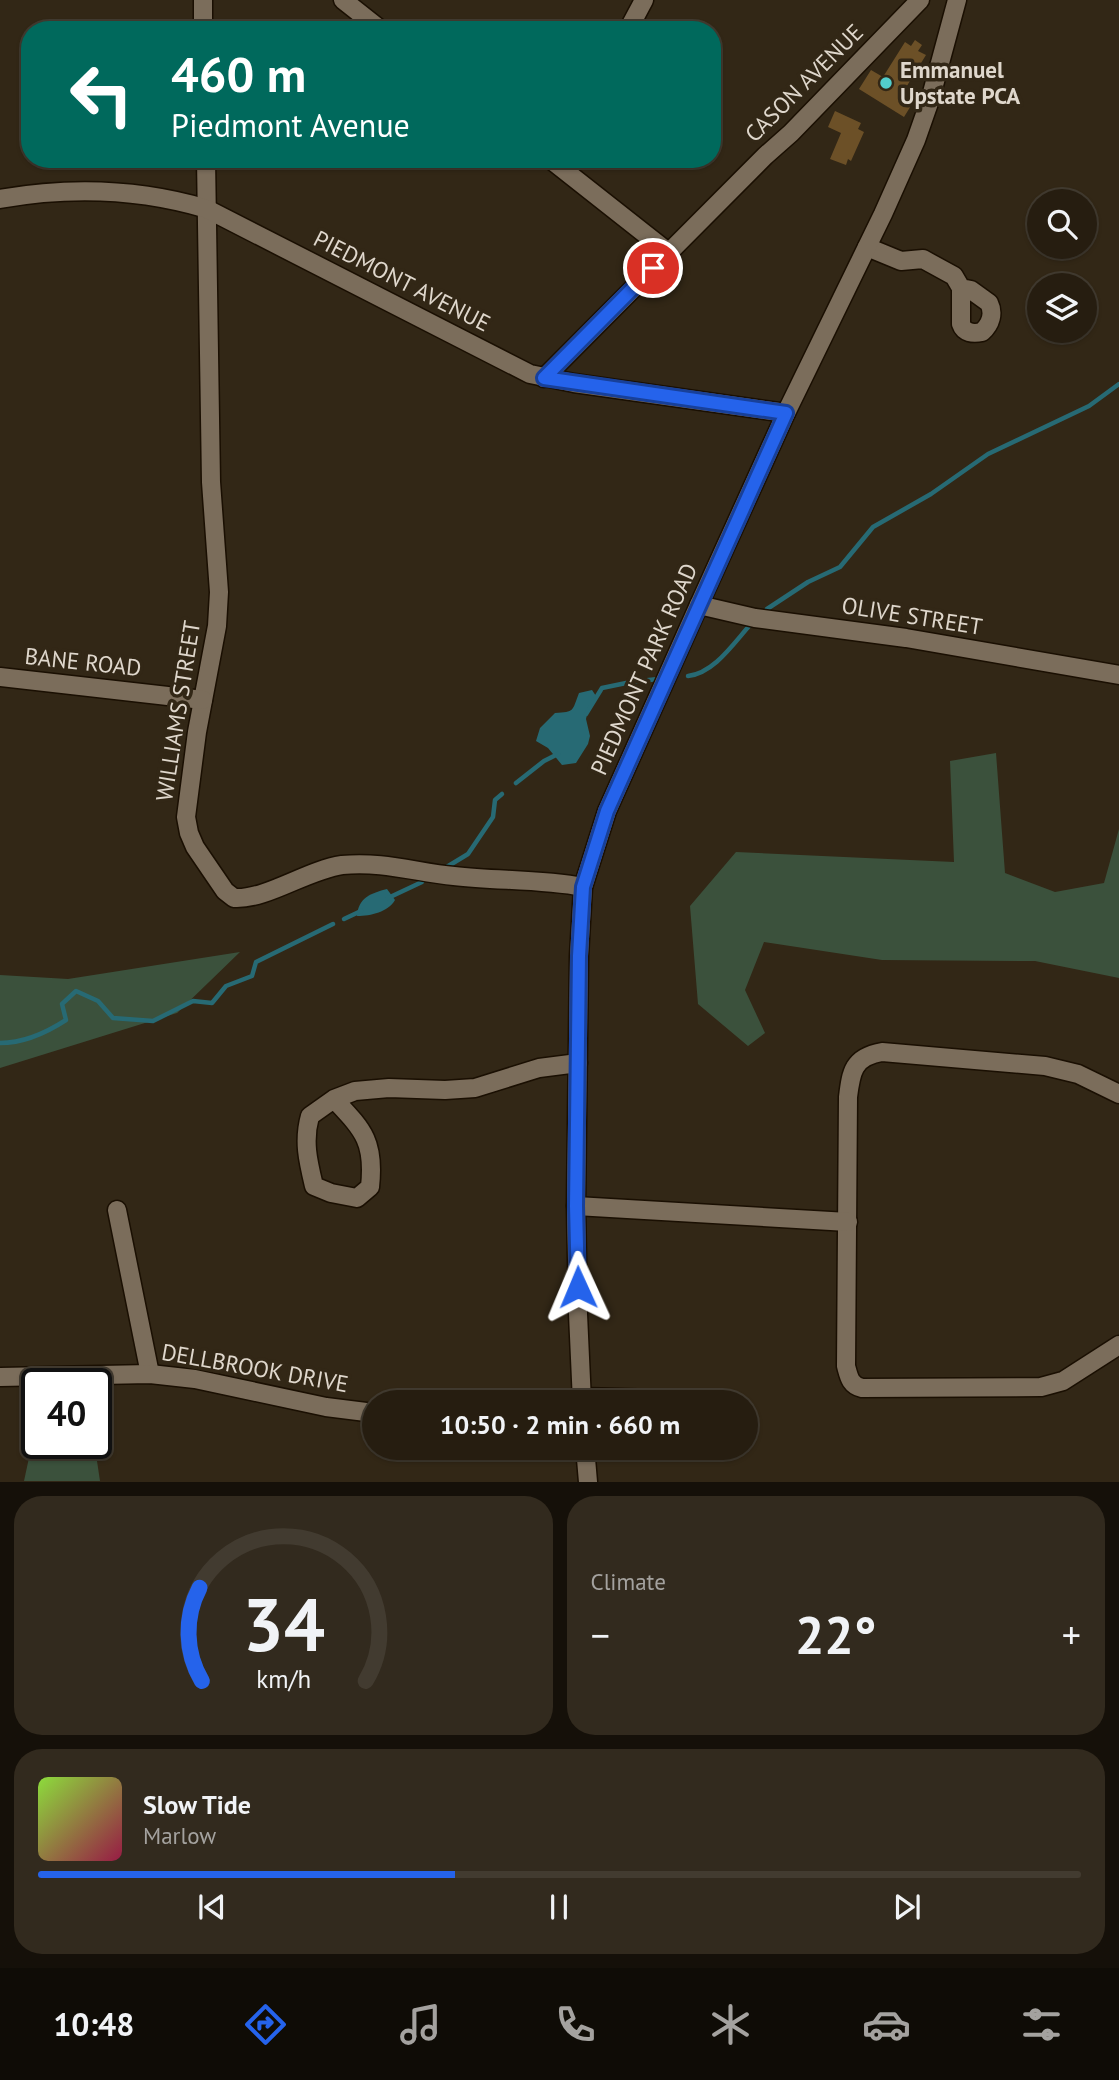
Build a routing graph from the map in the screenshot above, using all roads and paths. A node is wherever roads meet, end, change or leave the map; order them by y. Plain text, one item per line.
1 (203, 0) edge
2 (343, 0) edge
3 (644, 0) edge
4 (920, 0) edge
5 (957, 0) edge
6 (203, 21) edge
7 (370, 21) edge
8 (633, 21) edge
9 (206, 168) edge
10 (561, 168) edge
11 (0, 199) edge
12 (206, 209) junction
13 (867, 247) junction
14 (668, 252) junction
15 (961, 288) dead end
16 (544, 378) junction
17 (786, 413) junction
18 (699, 605) junction
19 (1119, 674) edge
20 (0, 677) edge
21 (203, 700) junction
22 (583, 887) junction
23 (578, 1063) junction
24 (1119, 1094) edge
25 (334, 1099) junction
26 (576, 1206) junction
27 (117, 1210) dead end
28 (848, 1222) junction
29 (1119, 1345) edge
30 (150, 1374) junction
31 (0, 1377) edge
32 (582, 1390) edge
33 (362, 1412) edge
34 (586, 1460) edge
35 (588, 1482) edge

1 - 6 street
2 - 7 street
3 - 8 street
4 - 14 street, CASON AVENUE
5 - 13 street, PIEDMONT PARK ROAD
9 - 12 street, WILLIAMS STREET
10 - 14 street
11 - 12 street, PIEDMONT AVENUE
12 - 16 street, PIEDMONT AVENUE
12 - 21 street, WILLIAMS STREET
13 - 15 street
13 - 17 street, PIEDMONT PARK ROAD
14 - 16 street, CASON AVENUE
16 - 17 street, PIEDMONT AVENUE
17 - 18 street, PIEDMONT PARK ROAD
18 - 19 street, OLIVE STREET
18 - 22 street, PIEDMONT PARK ROAD
20 - 21 street, BANE ROAD
21 - 22 street, WILLIAMS STREET
22 - 23 street, PIEDMONT PARK ROAD
23 - 25 street
23 - 26 street, PIEDMONT PARK ROAD
24 - 28 street
25 - 25 street
26 - 28 street
26 - 32 street, PIEDMONT PARK ROAD
27 - 30 street
28 - 29 street
30 - 31 street, DELLBROOK DRIVE
30 - 33 street, DELLBROOK DRIVE
34 - 35 street

